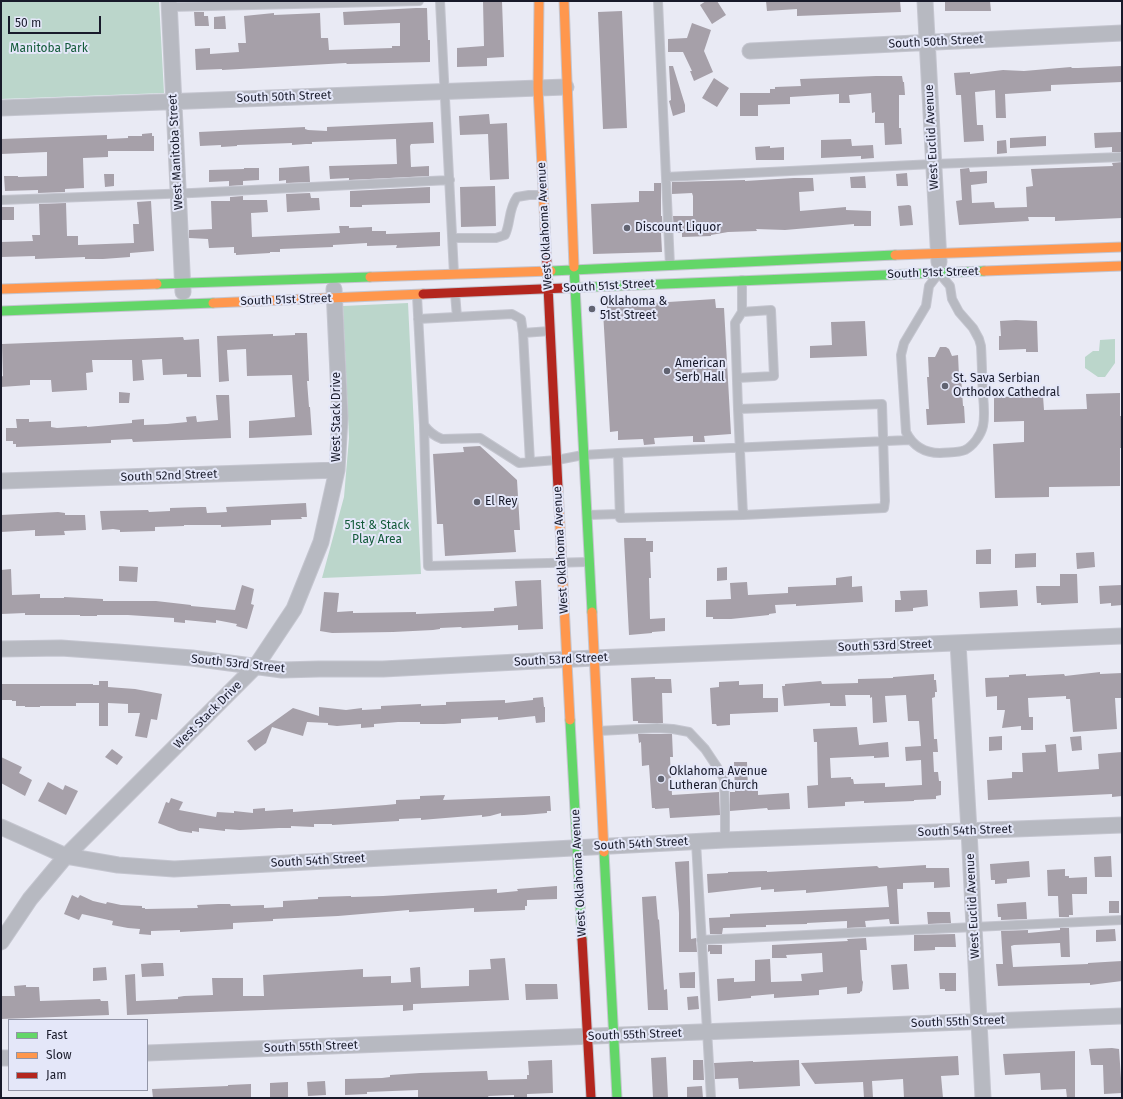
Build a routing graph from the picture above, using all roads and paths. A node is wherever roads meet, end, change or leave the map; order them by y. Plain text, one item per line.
1 (419, 1) edge
2 (440, 1) edge
3 (539, 1) edge
4 (564, 1) edge
5 (658, 1) edge
6 (925, 1) edge
7 (169, 4) edge
8 (1122, 33) edge
9 (928, 43) junction
10 (750, 51) dead end
11 (566, 87) junction
12 (538, 88) junction
13 (445, 91) junction
14 (173, 102) junction
15 (1, 108) edge
16 (540, 117) junction
17 (551, 155) dead end
18 (1122, 157) edge
19 (934, 164) junction
20 (666, 177) junction
21 (450, 180) junction
22 (178, 194) junction
23 (544, 195) junction
24 (1, 200) edge
25 (452, 238) junction
26 (1122, 247) edge
27 (938, 253) junction
28 (670, 265) junction
29 (1122, 266) edge
30 (574, 270) junction
31 (547, 271) junction
32 (939, 273) junction
33 (334, 278) junction
34 (742, 280) junction
35 (183, 283) junction
36 (670, 283) junction
37 (455, 284) junction
38 (416, 285) junction
39 (575, 287) junction
40 (548, 288) junction
41 (1, 289) edge
42 (335, 298) junction
43 (184, 304) junction
44 (1, 311) edge
45 (742, 312) junction
46 (457, 317) junction
47 (418, 319) junction
48 (550, 331) junction
49 (523, 333) junction
50 (737, 378) junction
51 (738, 410) junction
52 (424, 425) junction
53 (909, 440) junction
54 (883, 441) junction
55 (740, 448) junction
56 (618, 453) junction
57 (583, 456) junction
58 (557, 460) junction
59 (530, 462) junction
60 (337, 470) junction
61 (1, 481) edge
62 (620, 514) junction
63 (586, 515) junction
64 (742, 515) junction
65 (589, 562) junction
66 (562, 563) junction
67 (1122, 636) edge
68 (958, 642) junction
69 (1, 649) edge
70 (594, 658) junction
71 (566, 659) junction
72 (256, 666) junction
73 (598, 731) junction
74 (1122, 825) edge
75 (1, 827) edge
76 (969, 831) junction
77 (725, 840) junction
78 (696, 842) junction
79 (604, 846) junction
80 (578, 847) junction
81 (66, 856) junction
82 (1122, 920) edge
83 (974, 926) junction
84 (701, 940) junction
85 (1, 942) edge
86 (1122, 1016) edge
87 (979, 1020) junction
88 (707, 1032) junction
89 (614, 1036) junction
90 (588, 1037) junction
91 (148, 1053) edge
92 (591, 1098) edge
93 (617, 1098) edge
94 (711, 1098) edge
95 (983, 1098) edge

1 - 7 lane
2 - 13 lane
3 - 12 main road, West Oklahoma Avenue
4 - 11 main road
5 - 20 lane
6 - 9 street, West Euclid Avenue
7 - 14 street, West Manitoba Street
8 - 9 street, South 50th Street
9 - 10 street, South 50th Street
9 - 19 street, West Euclid Avenue
11 - 12 street, South 50th Street
11 - 30 main road
12 - 13 street, South 50th Street
12 - 16 main road, West Oklahoma Avenue
13 - 14 street, South 50th Street
13 - 21 lane
14 - 15 street, South 50th Street
14 - 22 street, West Manitoba Street
16 - 17 main road
16 - 23 main road, West Oklahoma Avenue
18 - 19 lane
19 - 20 lane
19 - 27 street, West Euclid Avenue
20 - 28 lane
21 - 22 lane
21 - 25 lane
22 - 24 lane
22 - 35 street, West Manitoba Street
23 - 25 lane
23 - 31 main road, West Oklahoma Avenue
25 - 37 lane
26 - 27 main road, South 51st Street
27 - 28 main road, South 51st Street
27 - 32 street, West Euclid Avenue
28 - 30 main road, South 51st Street
28 - 36 lane
29 - 32 main road, South 51st Street
30 - 31 main road, South 51st Street
30 - 39 main road
31 - 37 main road, South 51st Street
31 - 40 main road, West Oklahoma Avenue
32 - 34 main road, South 51st Street
32 - 53 lane
32 - 53 lane
33 - 35 main road, South 51st Street
33 - 38 main road, South 51st Street
33 - 42 street, West Stack Drive
34 - 36 main road, South 51st Street
34 - 45 lane
35 - 41 main road, South 51st Street
35 - 43 street, West Manitoba Street
36 - 39 main road, South 51st Street
37 - 38 main road, South 51st Street
37 - 38 main road, South 51st Street
37 - 40 main road, South 51st Street
37 - 46 lane
38 - 42 main road, South 51st Street
38 - 47 lane
39 - 40 main road, South 51st Street
39 - 57 main road
40 - 48 main road, West Oklahoma Avenue
42 - 43 main road, South 51st Street
42 - 60 street, West Stack Drive
43 - 44 main road, South 51st Street
45 - 50 lane
45 - 50 lane
46 - 47 lane
46 - 49 lane
47 - 52 lane
48 - 49 lane
48 - 58 main road, West Oklahoma Avenue
49 - 59 lane
50 - 51 lane
51 - 54 lane
51 - 55 lane
52 - 59 lane
52 - 66 lane
53 - 54 lane
54 - 55 lane
54 - 64 lane
55 - 56 lane
55 - 64 lane
56 - 57 lane
56 - 62 lane
57 - 58 lane
57 - 63 main road
58 - 59 lane
58 - 66 main road, West Oklahoma Avenue
60 - 61 street, South 52nd Street
60 - 72 street, West Stack Drive
62 - 63 lane
62 - 64 lane
63 - 65 main road
65 - 66 lane
65 - 70 main road
66 - 71 main road, West Oklahoma Avenue
67 - 68 street, South 53rd Street
68 - 70 street, South 53rd Street
68 - 76 street, West Euclid Avenue
69 - 72 street, South 53rd Street
70 - 71 street, South 53rd Street
70 - 73 main road
71 - 72 street, South 53rd Street
71 - 80 main road, West Oklahoma Avenue
72 - 81 street, West Stack Drive
73 - 77 lane
73 - 79 main road
74 - 76 street, South 54th Street
75 - 81 street, South 54th Street
76 - 77 street, South 54th Street
76 - 83 street, West Euclid Avenue
77 - 78 street, South 54th Street
78 - 79 street, South 54th Street
78 - 84 lane
79 - 80 street, South 54th Street
79 - 89 main road
80 - 81 street, South 54th Street
80 - 90 main road, West Oklahoma Avenue
81 - 85 street, West Stack Drive
82 - 83 lane
83 - 84 lane
83 - 87 street, West Euclid Avenue
84 - 88 lane
86 - 87 street, South 55th Street
87 - 88 street, South 55th Street
87 - 95 street, West Euclid Avenue
88 - 89 street, South 55th Street
88 - 94 lane
89 - 90 street, South 55th Street
89 - 93 main road
90 - 91 street, South 55th Street
90 - 92 main road, West Oklahoma Avenue

